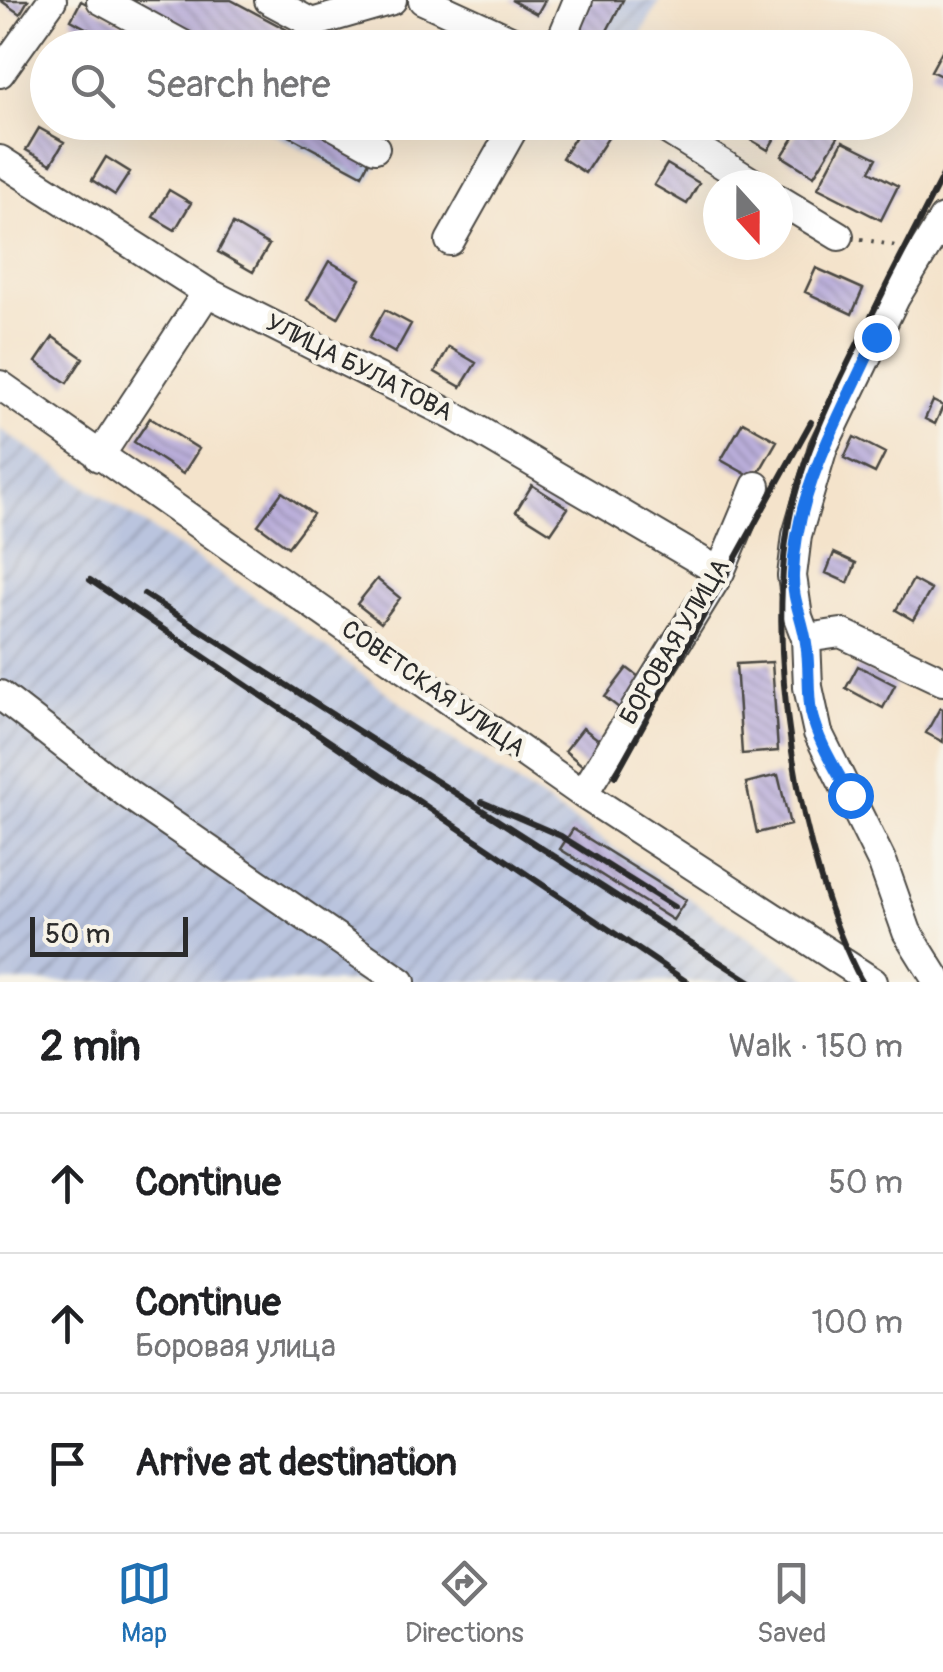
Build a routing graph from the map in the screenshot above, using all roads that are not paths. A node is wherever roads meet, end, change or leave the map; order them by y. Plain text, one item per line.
1 (52, 0) edge
2 (102, 0) edge
3 (270, 0) edge
4 (392, 0) edge
5 (423, 0) edge
6 (578, 0) edge
7 (31, 30) edge
8 (156, 30) edge
9 (489, 30) edge
10 (566, 30) edge
11 (30, 31) edge
12 (0, 73) edge
13 (360, 140) edge
14 (507, 140) edge
15 (685, 140) edge
16 (374, 148) dead end
17 (0, 160) edge
18 (732, 170) edge
19 (793, 208) edge
20 (943, 219) edge
21 (839, 236) road end
22 (450, 240) dead end
23 (931, 260) edge
24 (207, 292) junction
25 (0, 384) edge
26 (99, 456) junction
27 (756, 486) dead end
28 (720, 572) junction
29 (806, 638) junction
30 (943, 681) edge
31 (0, 694) edge
32 (583, 794) junction
33 (401, 982) edge
34 (873, 982) edge
35 (938, 982) edge

1 - 7 street
2 - 8 street
3 - 4 street
5 - 9 street
6 - 10 street
11 - 12 street
13 - 16 street
14 - 22 street
15 - 18 street
17 - 24 street, УЛИЦА БУЛАТОВА
19 - 21 street
20 - 23 street
23 - 29 street
24 - 26 street
24 - 28 street, УЛИЦА БУЛАТОВА
25 - 26 street, СОВЕТСКАЯ УЛИЦА
26 - 32 street, СОВЕТСКАЯ УЛИЦА
27 - 28 street, БОРОВАЯ УЛИЦА
28 - 32 street, БОРОВАЯ УЛИЦА
29 - 30 street
29 - 35 street
31 - 33 street
32 - 34 street, СОВЕТСКАЯ УЛИЦА

